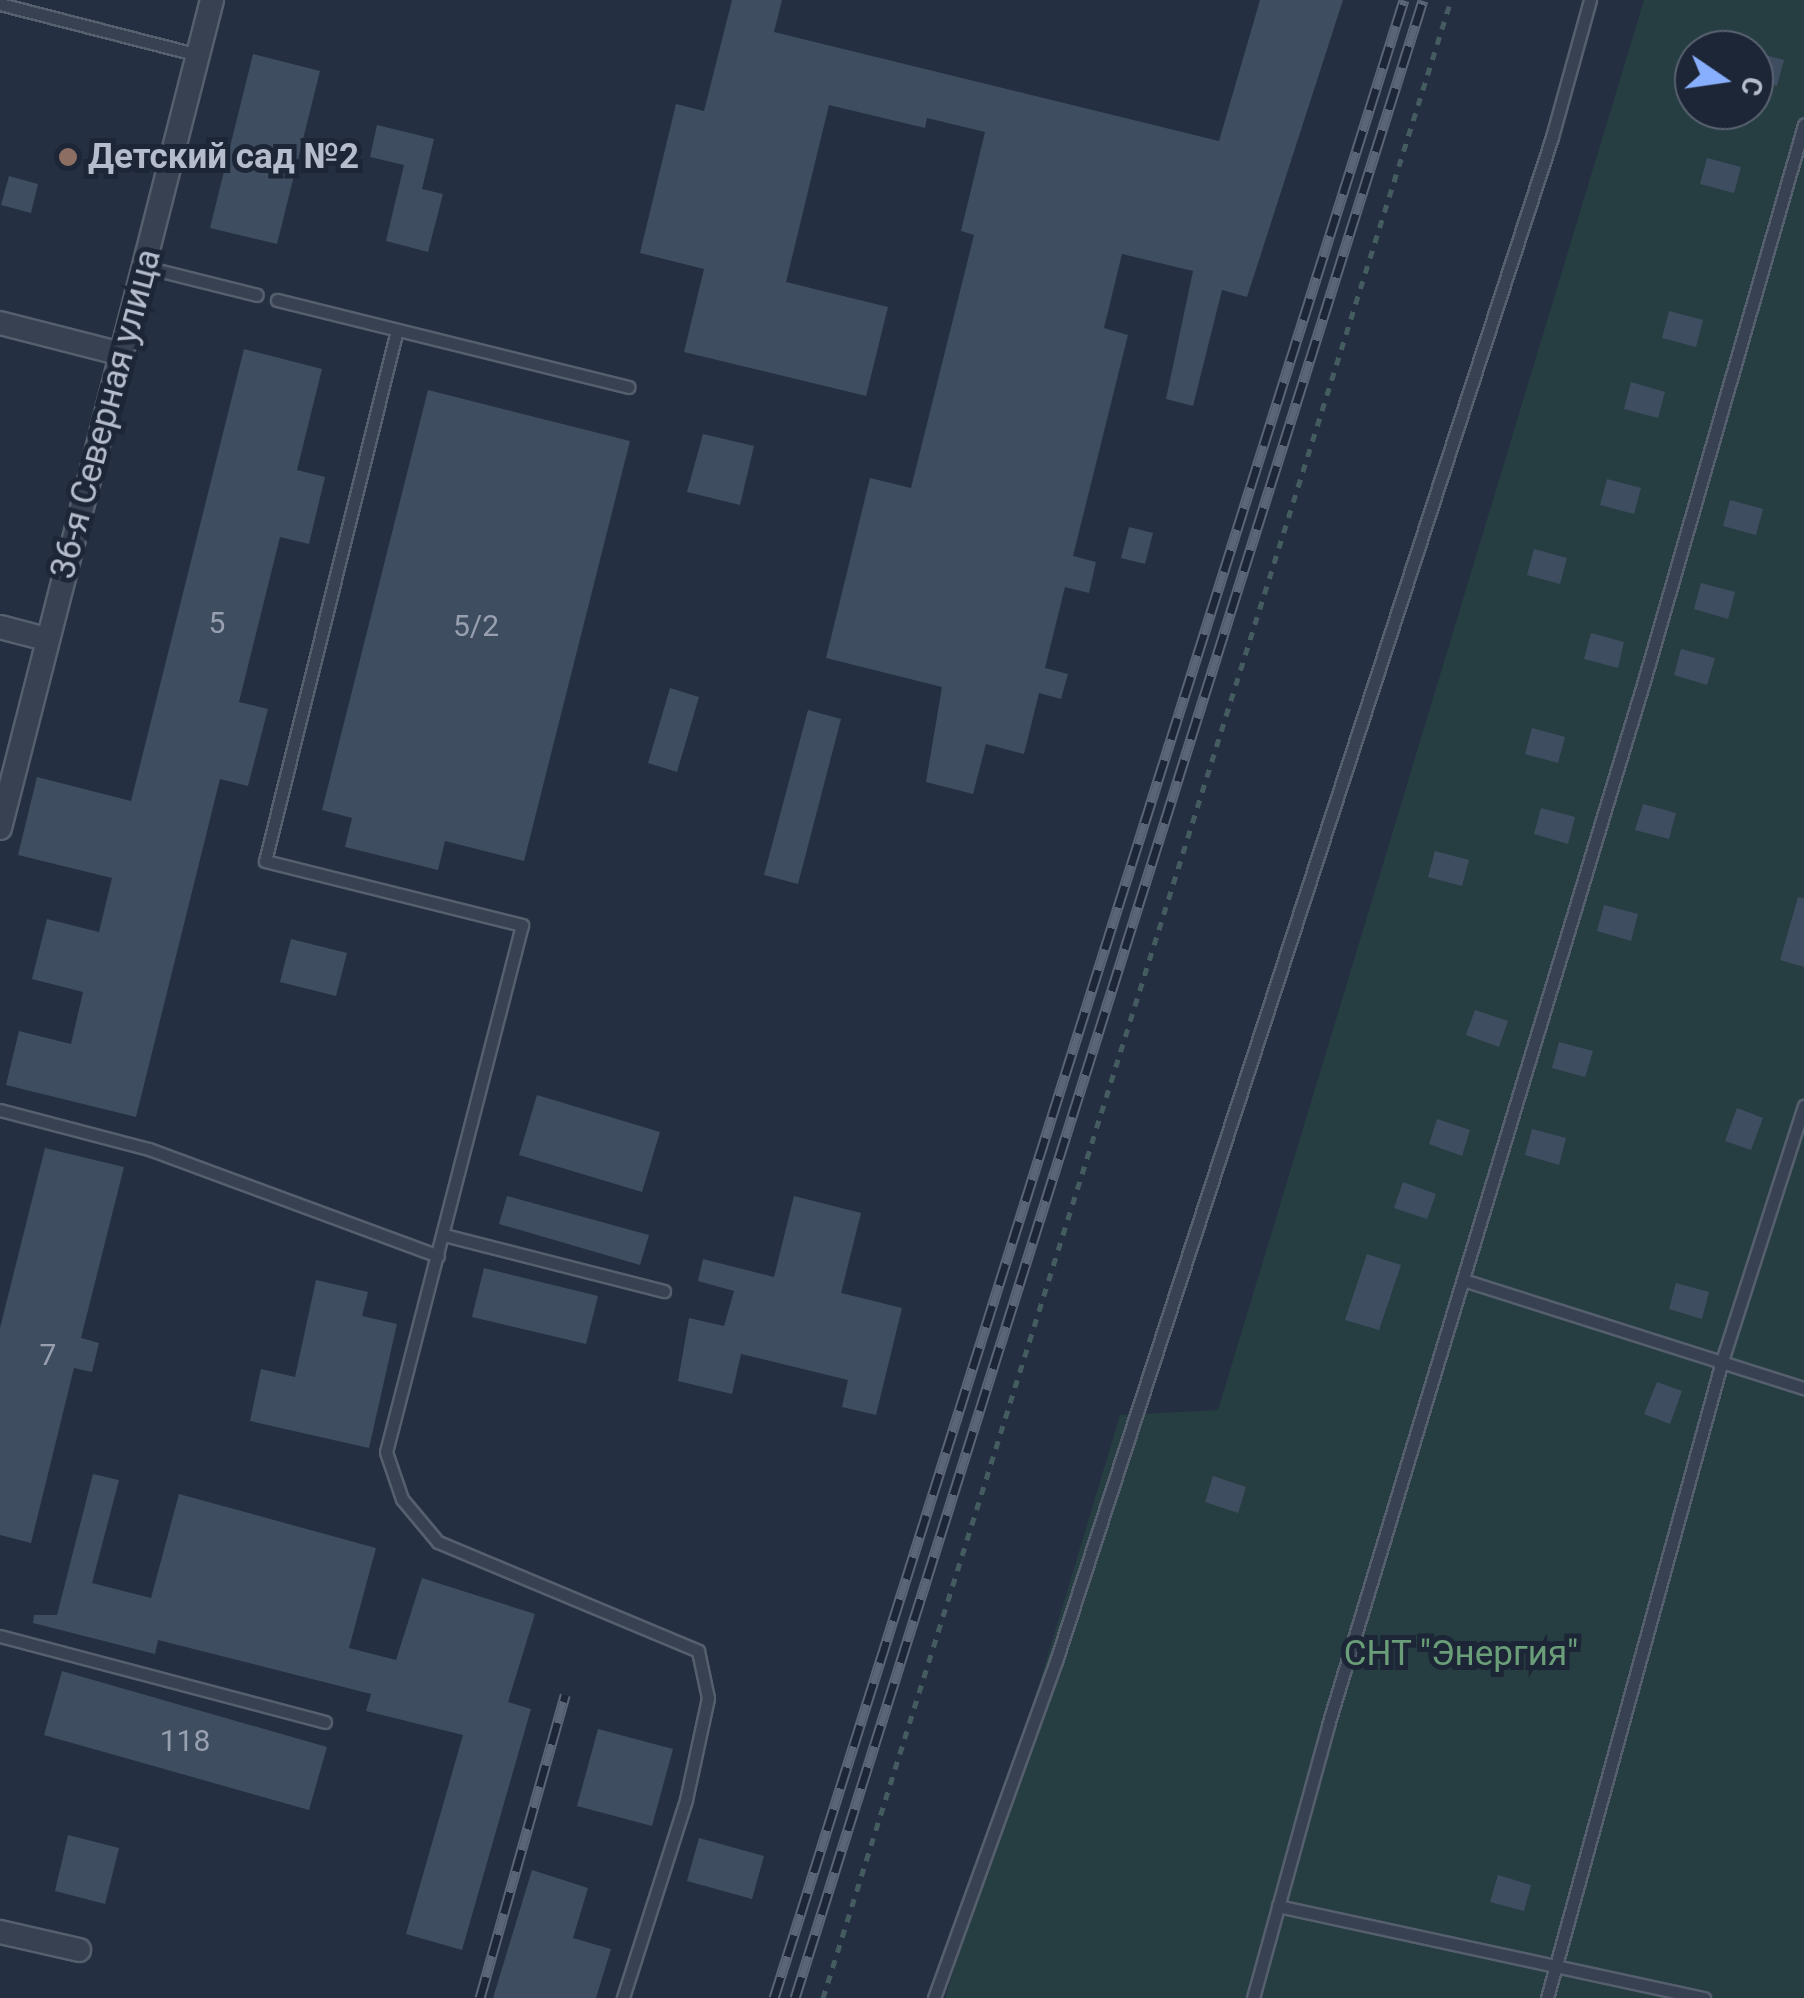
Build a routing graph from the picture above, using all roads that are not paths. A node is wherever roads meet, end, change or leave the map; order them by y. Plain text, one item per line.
1 (212, 0) edge
2 (1590, 0) edge
3 (0, 4) edge
4 (198, 55) junction
5 (1804, 125) edge
6 (146, 267) junction
7 (257, 295) dead end
8 (277, 300) dead end
9 (0, 324) edge
10 (397, 330) junction
11 (122, 354) junction
12 (628, 387) dead end
13 (0, 627) edge
14 (46, 638) junction
15 (0, 828) edge
16 (1804, 1106) edge
17 (0, 1110) edge
18 (444, 1235) junction
19 (438, 1256) junction
20 (1463, 1280) junction
21 (664, 1291) dead end
22 (1722, 1361) junction
23 (1804, 1388) edge
24 (0, 1636) edge
25 (325, 1722) dead end
26 (1278, 1906) junction
27 (0, 1932) edge
28 (78, 1950) dead end
29 (1555, 1969) junction
30 (623, 1998) edge
31 (934, 1998) edge
32 (1252, 1998) edge
33 (1548, 1998) edge
34 (1704, 1998) edge

1 - 4 street, 36-я Северная улица
2 - 31 lane
3 - 4 lane
4 - 6 street, 36-я Северная улица
5 - 20 lane
6 - 7 lane
6 - 11 street, 36-я Северная улица
8 - 10 lane
9 - 11 street
10 - 12 lane
10 - 18 lane
11 - 14 street, 36-я Северная улица
13 - 14 street
14 - 15 street, 36-я Северная улица
16 - 22 lane
17 - 19 lane
18 - 19 lane
18 - 21 lane
19 - 30 lane
20 - 22 lane
20 - 26 lane
22 - 23 lane
22 - 29 lane
24 - 25 lane
26 - 29 lane
26 - 32 lane
27 - 28 street
29 - 33 lane
29 - 34 lane

